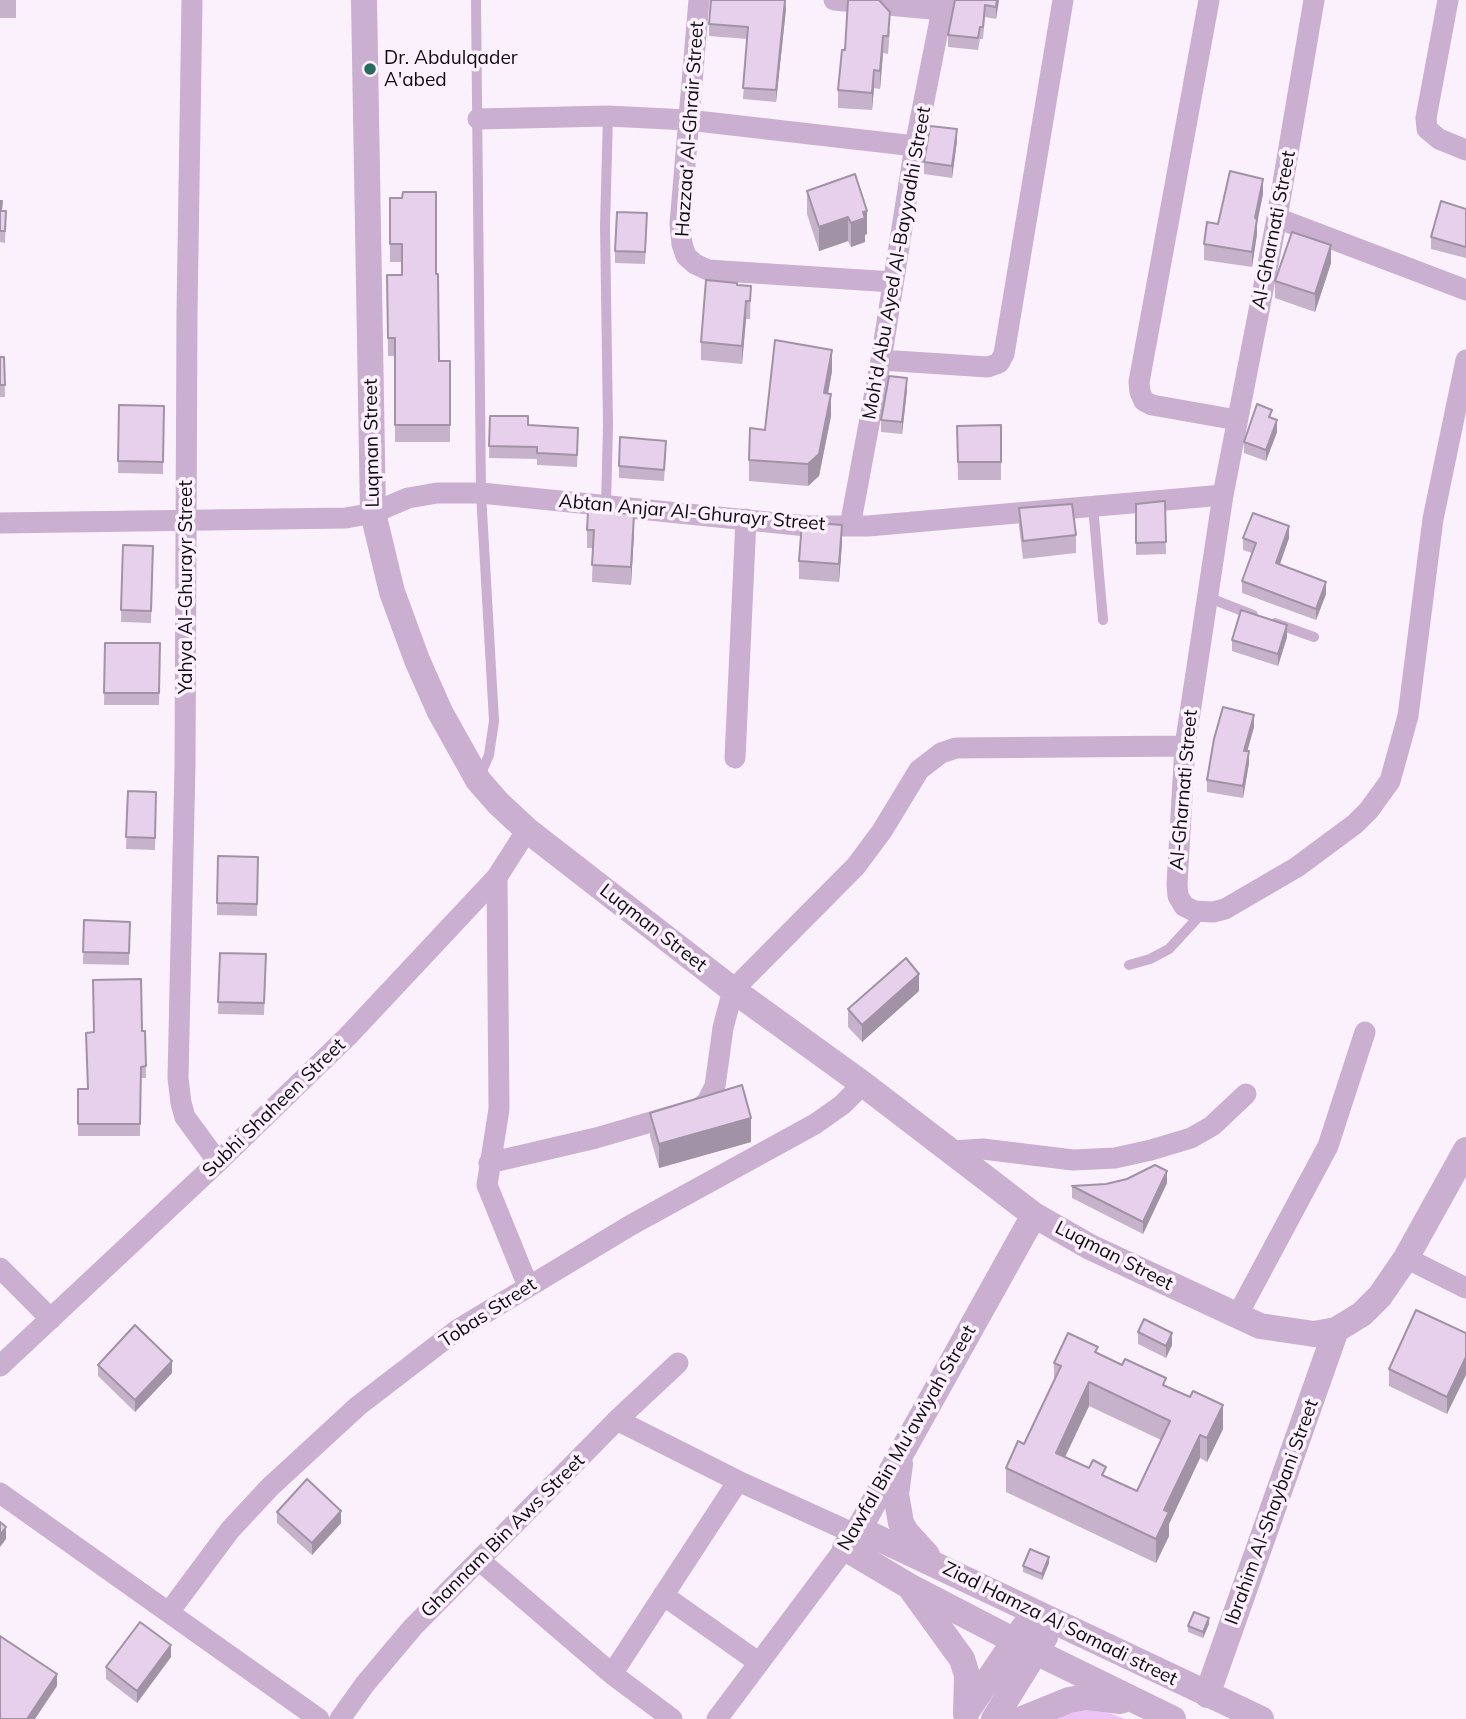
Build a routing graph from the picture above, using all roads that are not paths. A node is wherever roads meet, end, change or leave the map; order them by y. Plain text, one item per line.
1 (192, 0) edge
2 (364, 0) edge
3 (477, 0) edge
4 (699, 0) edge
5 (834, 0) edge
6 (1063, 0) edge
7 (1209, 0) edge
8 (1314, 0) edge
9 (1448, 0) edge
10 (943, 5) edge
11 (608, 116) junction
12 (478, 120) junction
13 (688, 120) junction
14 (915, 146) junction
15 (1466, 150) edge
16 (1277, 218) junction
17 (893, 282) junction
18 (1466, 290) edge
19 (881, 360) junction
20 (1466, 360) edge
21 (1237, 420) junction
22 (481, 494) junction
23 (1223, 495) junction
24 (606, 506) junction
25 (1093, 506) junction
26 (373, 513) junction
27 (746, 519) junction
28 (186, 521) junction
29 (0, 523) edge
30 (850, 526) junction
31 (1207, 597) junction
32 (1102, 620) dead end
33 (1314, 637) dead end
34 (1185, 746) junction
35 (735, 758) dead end
36 (478, 780) junction
37 (527, 830) junction
38 (497, 877) junction
39 (1203, 912) junction
40 (1129, 965) dead end
41 (733, 990) junction
42 (1365, 1032) dead end
43 (863, 1084) junction
44 (1246, 1094) dead end
45 (1466, 1150) edge
46 (953, 1152) junction
47 (218, 1162) junction
48 (489, 1163) junction
49 (1034, 1215) junction
50 (1406, 1258) junction
51 (0, 1268) edge
52 (528, 1286) junction
53 (1466, 1288) edge
54 (1237, 1316) junction
55 (51, 1319) junction
56 (1336, 1330) junction
57 (678, 1363) dead end
58 (0, 1366) edge
59 (617, 1420) junction
60 (902, 1450) junction
61 (738, 1481) junction
62 (0, 1493) edge
63 (853, 1537) junction
64 (479, 1560) junction
65 (939, 1566) junction
66 (909, 1586) junction
67 (663, 1595) junction
68 (169, 1612) junction
69 (1045, 1616) junction
70 (1025, 1646) junction
71 (758, 1662) junction
72 (612, 1674) junction
73 (1207, 1695) junction
74 (1145, 1706) junction
75 (964, 1716) edge
76 (319, 1719) edge
77 (340, 1719) edge
78 (672, 1719) edge
79 (717, 1719) edge
80 (994, 1719) edge
81 (1022, 1719) edge
82 (1173, 1719) edge
83 (1261, 1719) edge

1 - 28 street, Yahya Al-Ghurayr Street
2 - 26 street, Luqman Street
3 - 12 lane
4 - 13 street, Hazzaa‘ Al-Ghrair Street
5 - 10 street
6 - 19 street
7 - 21 street
8 - 16 street, Al-Gharnati Street
9 - 15 street
10 - 14 street, Moh'd Abu Ayed Al-Bayyadhi Street
11 - 12 street
11 - 13 street
11 - 24 lane
12 - 22 lane
13 - 14 street
13 - 17 street, Hazzaa‘ Al-Ghrair Street
14 - 17 street, Moh'd Abu Ayed Al-Bayyadhi Street
16 - 18 street
16 - 21 street, Al-Gharnati Street
17 - 19 street, Moh'd Abu Ayed Al-Bayyadhi Street
19 - 30 street, Moh'd Abu Ayed Al-Bayyadhi Street
20 - 39 street
21 - 23 street, Al-Gharnati Street
22 - 24 street, Abtan Anjar Al-Ghurayr Street
22 - 26 street, Abtan Anjar Al-Ghurayr Street
22 - 36 lane
23 - 25 street, Abtan Anjar Al-Ghurayr Street
23 - 31 street, Al-Gharnati Street
24 - 27 street, Abtan Anjar Al-Ghurayr Street
25 - 30 street, Abtan Anjar Al-Ghurayr Street
25 - 32 lane
26 - 28 street, Abtan Anjar Al-Ghurayr Street
26 - 36 street, Luqman Street
27 - 30 street, Abtan Anjar Al-Ghurayr Street
27 - 35 street
28 - 29 street, Abtan Anjar Al-Ghurayr Street
28 - 47 street, Yahya Al-Ghurayr Street
31 - 33 lane
31 - 34 street, Al-Gharnati Street
34 - 39 street, Al-Gharnati Street
34 - 41 street
36 - 37 street, Luqman Street
37 - 38 street, Subhi Shaheen Street
37 - 41 street, Luqman Street
38 - 47 street, Subhi Shaheen Street
38 - 48 street
39 - 40 lane
41 - 43 street, Luqman Street
41 - 48 street
42 - 54 street
43 - 46 street, Luqman Street
43 - 52 street, Tobas Street
44 - 46 street
45 - 50 street, Luqman Street
46 - 49 street, Luqman Street
47 - 55 street, Subhi Shaheen Street
48 - 52 street
49 - 54 street, Luqman Street
49 - 60 street, Nawfal Bin Mu'awiyah Street
50 - 53 street
50 - 56 street, Luqman Street
51 - 55 street
52 - 68 street, Tobas Street
54 - 56 street, Luqman Street
55 - 58 street, Subhi Shaheen Street
56 - 73 street, Ibrahim Al-Shaybani Street
57 - 59 street, Ghannam Bin Aws Street
59 - 61 street
59 - 64 street, Ghannam Bin Aws Street
60 - 63 street, Nawfal Bin Mu'awiyah Street
60 - 65 street
61 - 63 street
61 - 67 street
62 - 68 street
63 - 65 street, Ziad Hamza Al Samadi street
63 - 66 street, Ziad Hamza Al Samadi street
63 - 71 street, Nawfal Bin Mu'awiyah Street
64 - 72 street
64 - 77 street, Ghannam Bin Aws Street
65 - 69 street, Ziad Hamza Al Samadi street
66 - 70 street, Ziad Hamza Al Samadi street
66 - 75 street
67 - 71 street
67 - 72 street
68 - 76 street
69 - 70 street
69 - 73 street, Ziad Hamza Al Samadi street
70 - 74 street, Ziad Hamza Al Samadi street
70 - 75 street
70 - 80 street
71 - 79 street, Nawfal Bin Mu'awiyah Street
72 - 78 street
73 - 83 street, Ziad Hamza Al Samadi street
74 - 81 street
74 - 82 street, Ziad Hamza Al Samadi street

